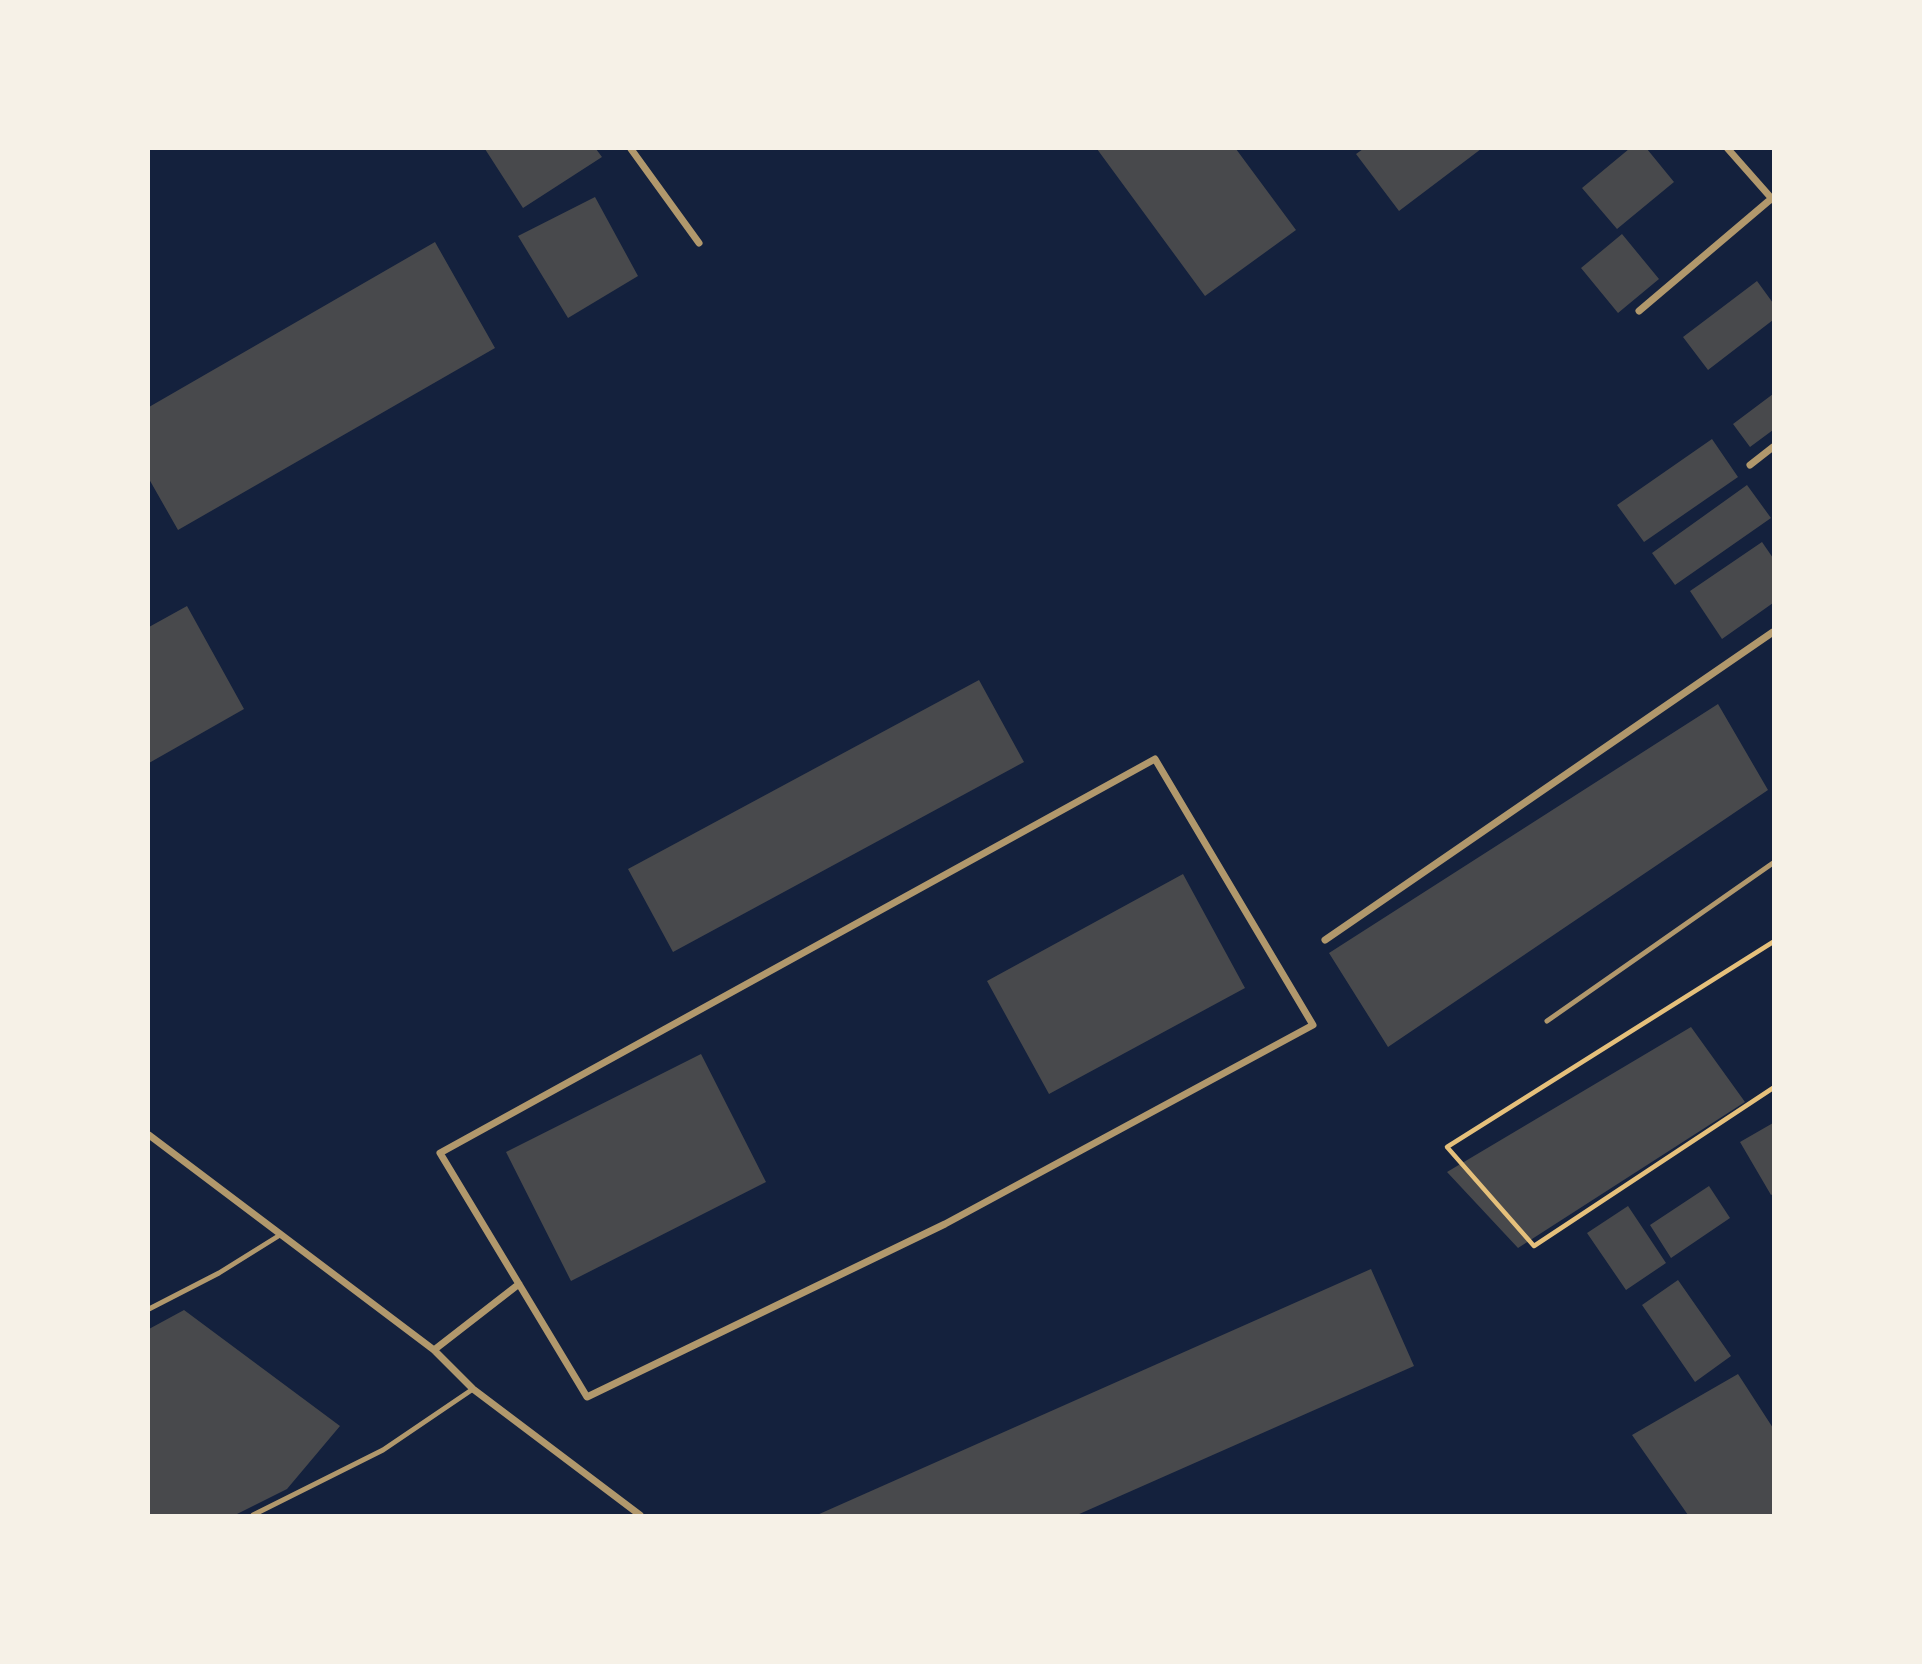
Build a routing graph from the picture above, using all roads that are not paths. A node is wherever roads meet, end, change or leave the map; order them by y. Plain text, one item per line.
1 (631, 149) edge
2 (1728, 149) edge
3 (1772, 200) edge
4 (698, 243) dead end
5 (1639, 311) dead end
6 (1773, 447) edge
7 (1750, 465) dead end
8 (1773, 632) edge
9 (1773, 863) edge
10 (1325, 940) dead end
11 (1547, 1020) dead end
12 (149, 1135) edge
13 (280, 1235) junction
14 (519, 1284) junction
15 (149, 1309) edge
16 (434, 1350) junction
17 (473, 1389) junction
18 (253, 1515) edge
19 (640, 1515) edge

1 - 4 street
2 - 3 street
3 - 5 street
6 - 7 street
8 - 10 street
9 - 11 lane
12 - 13 street
13 - 15 lane
13 - 16 street
14 - 14 street
14 - 16 street
16 - 17 street
17 - 18 lane
17 - 19 street

